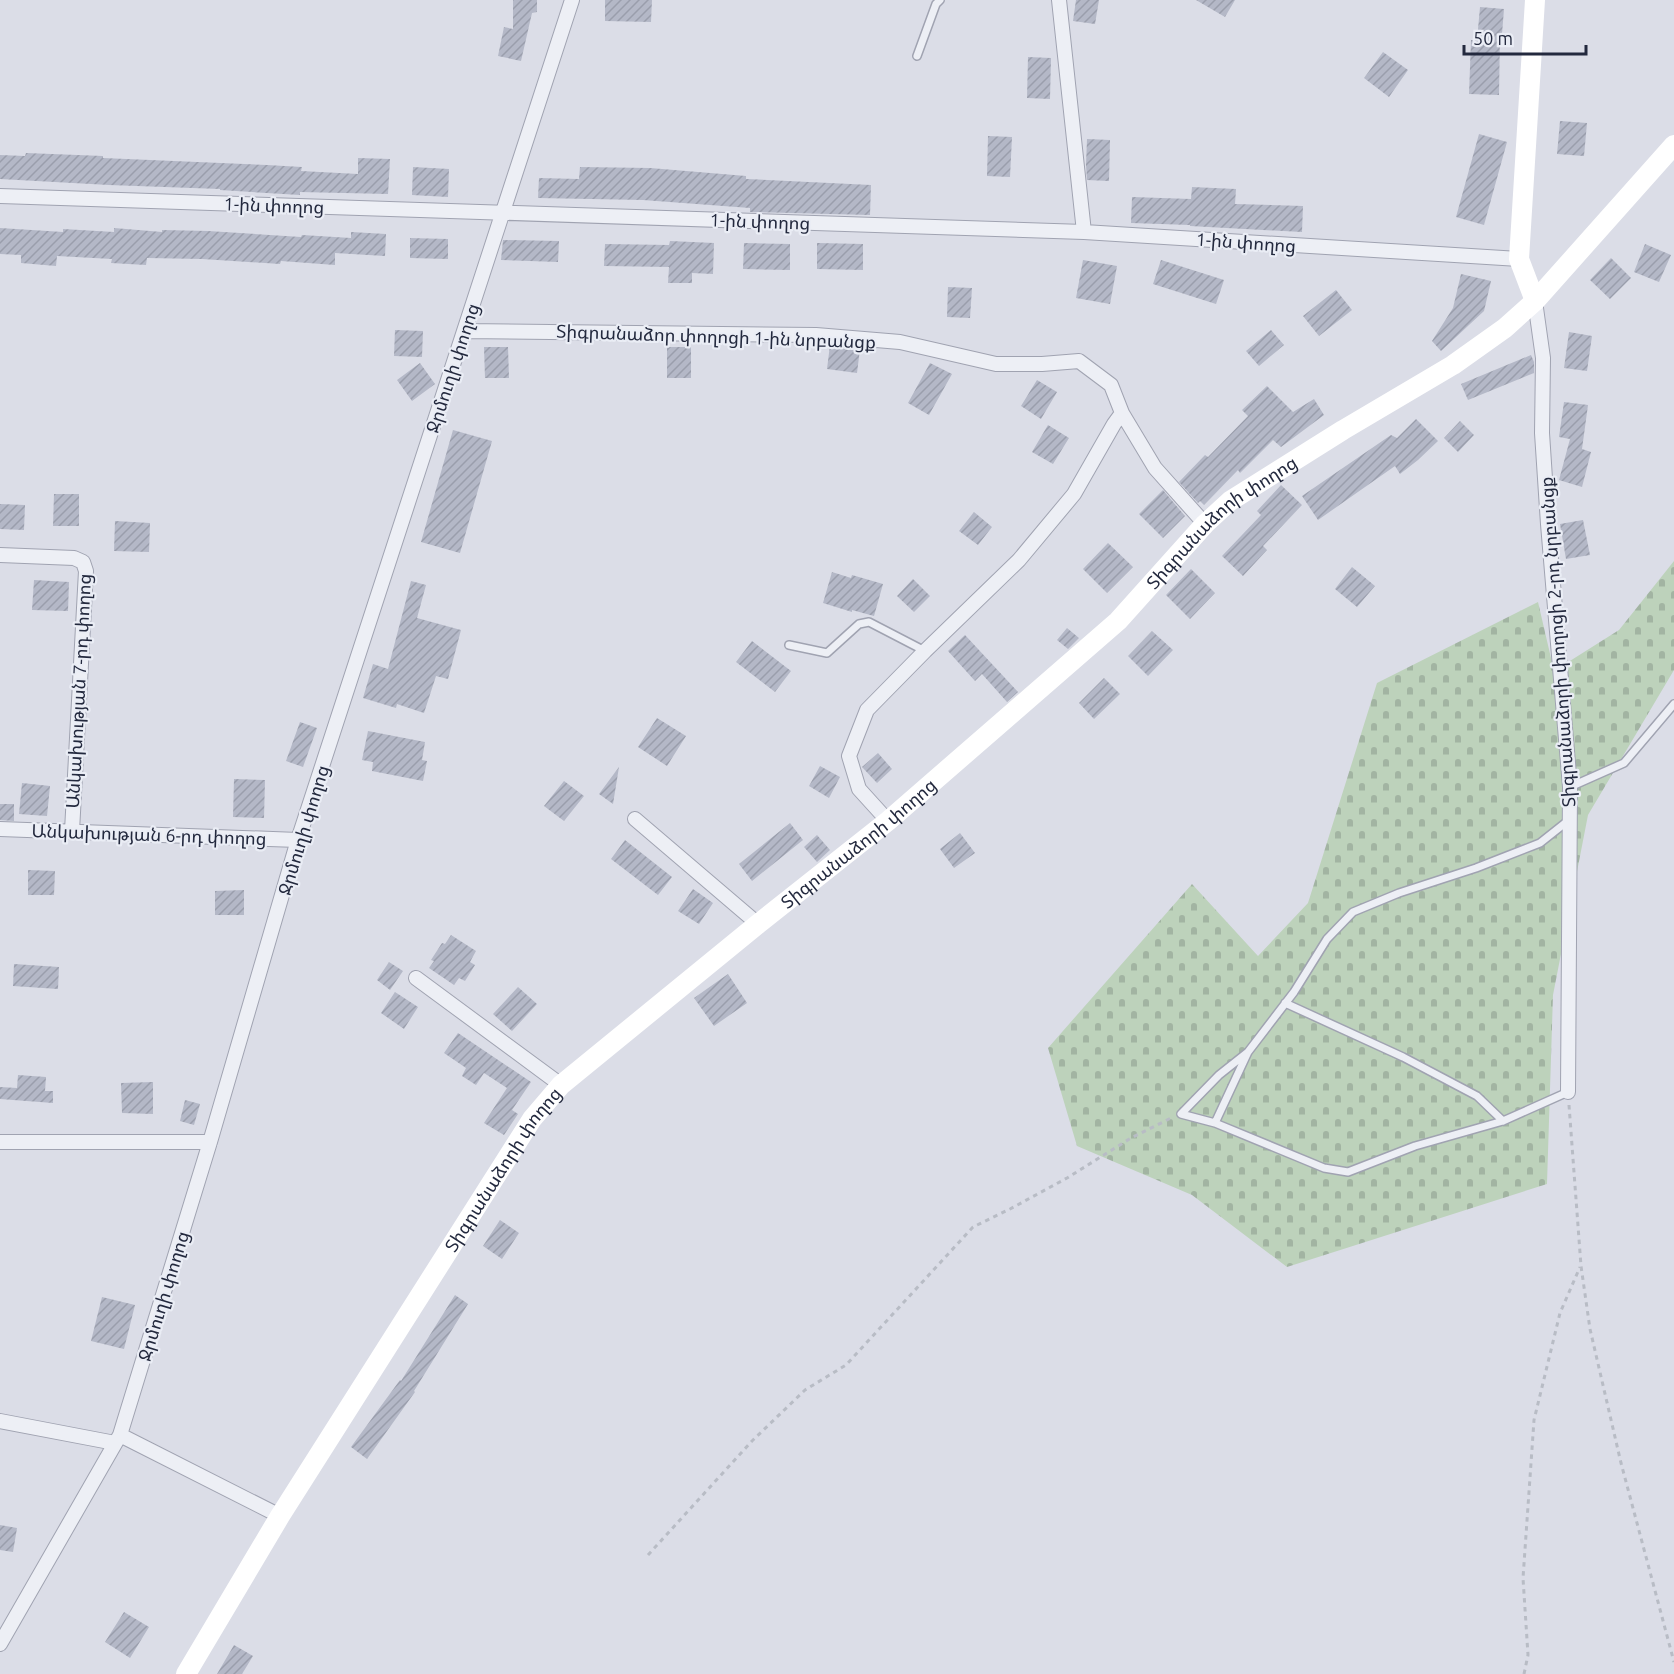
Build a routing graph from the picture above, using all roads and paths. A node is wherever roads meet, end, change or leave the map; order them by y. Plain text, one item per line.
1 (572, 0) edge
2 (940, 0) edge
3 (1059, 0) edge
4 (1535, 0) edge
5 (917, 56) dead end
6 (1674, 145) edge
7 (0, 196) edge
8 (503, 213) junction
9 (1084, 232) junction
10 (1520, 259) junction
11 (1534, 301) junction
12 (464, 331) junction
13 (1122, 413) junction
14 (1205, 524) junction
15 (0, 555) edge
16 (789, 645) dead end
17 (925, 651) junction
18 (1674, 704) edge
19 (1570, 787) junction
20 (635, 819) dead end
21 (1569, 820) junction
22 (888, 822) junction
23 (0, 829) edge
24 (72, 831) junction
25 (298, 840) junction
26 (758, 924) junction
27 (416, 978) dead end
28 (1285, 1003) junction
29 (1248, 1052) junction
30 (561, 1084) junction
31 (1568, 1092) junction
32 (1181, 1114) junction
33 (1503, 1121) junction
34 (1215, 1123) junction
35 (0, 1142) edge
36 (210, 1142) junction
37 (1581, 1266) junction
38 (0, 1421) edge
39 (118, 1439) junction
40 (280, 1516) junction
41 (648, 1555) dead end
42 (0, 1644) edge
43 (1674, 1662) edge
44 (186, 1674) edge
45 (1524, 1674) edge

1 - 8 street, Ջրմուղի փողոց
2 - 5 lane
3 - 9 street
4 - 10 main road
6 - 11 main road, Տիգրանաձորի փողոց
7 - 8 street, 1-ին փողոց
8 - 9 street, 1-ին փողոց
8 - 12 street, Ջրմուղի փողոց
9 - 10 street, 1-ին փողոց
10 - 11 main road
11 - 14 main road, Տիգրանաձորի փողոց
11 - 19 street, Տիգրանաձորի փողոցի 2-րդ նրբանցք
12 - 13 street, Տիգրանաձոր փողոցի 1-ին նրբանցք
12 - 25 street, Ջրմուղի փողոց
13 - 14 street, Տիգրանաձոր փողոցի 1-ին նրբանցք
13 - 17 street
14 - 22 main road, Տիգրանաձորի փողոց
15 - 24 street, Անկախության 7-րդ փողոց
16 - 17 lane
17 - 22 street
18 - 19 lane
19 - 21 street, Տիգրանաձորի փողոցի 2-րդ նրբանցք
20 - 26 street
21 - 28 lane
21 - 31 street, Տիգրանաձորի փողոցի 2-րդ նրբանցք
22 - 26 main road, Տիգրանաձորի փողոց
23 - 24 street, Անկախության 6-րդ փողոց
24 - 25 street, Անկախության 6-րդ փողոց
25 - 36 street, Ջրմուղի փողոց
26 - 30 main road, Տիգրանաձորի փողոց
27 - 30 street
28 - 29 lane
28 - 33 lane
29 - 32 lane
29 - 34 lane
30 - 40 main road, Տիգրանաձորի փողոց
31 - 33 lane
31 - 37 path
32 - 34 lane
32 - 41 path
33 - 34 lane
35 - 36 street
36 - 39 street, Ջրմուղի փողոց
37 - 43 path
37 - 45 path
38 - 39 street
39 - 40 street
39 - 42 street, Ջրմուղի փողոց
40 - 44 main road, Տիգրանաձորի փողոց

